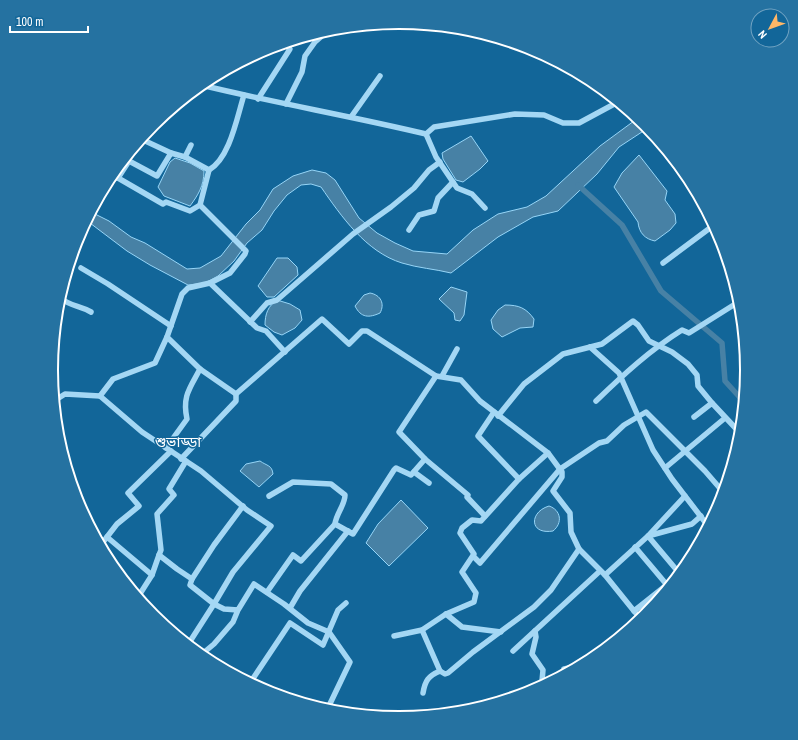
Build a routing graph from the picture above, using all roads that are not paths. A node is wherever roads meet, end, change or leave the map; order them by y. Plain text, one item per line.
1 (318, 39) edge
2 (288, 47) edge
3 (380, 76) dead end
4 (209, 87) edge
5 (244, 95) junction
6 (258, 99) junction
7 (286, 104) junction
8 (613, 105) edge
9 (351, 117) junction
10 (426, 134) junction
11 (147, 141) edge
12 (191, 145) dead end
13 (171, 153) junction
14 (185, 157) junction
15 (440, 162) junction
16 (209, 170) junction
17 (118, 178) joint
18 (452, 182) junction
19 (200, 204) junction
20 (485, 208) dead end
21 (709, 229) edge
22 (409, 230) dead end
23 (664, 263) dead end
24 (81, 268) dead end
25 (210, 283) junction
26 (65, 302) edge
27 (733, 305) edge
28 (91, 312) dead end
29 (250, 322) junction
30 (171, 326) junction
31 (167, 337) junction
32 (658, 345) junction
33 (590, 346) junction
34 (457, 349) dead end
35 (285, 352) junction
36 (200, 369) junction
37 (439, 376) junction
38 (621, 376) junction
39 (236, 394) junction
40 (100, 396) junction
41 (59, 398) edge
42 (596, 401) dead end
43 (712, 403) junction
44 (496, 414) junction
45 (639, 416) junction
46 (694, 417) dead end
47 (725, 418) junction
48 (735, 428) edge
49 (168, 449) junction
50 (685, 451) junction
51 (548, 453) junction
52 (424, 459) junction
53 (184, 460) junction
54 (665, 468) junction
55 (560, 469) junction
56 (414, 472) junction
57 (519, 479) junction
58 (429, 483) dead end
59 (719, 488) edge
60 (269, 496) dead end
61 (685, 496) junction
62 (244, 506) junction
63 (486, 516) junction
64 (701, 516) junction
65 (705, 521) edge
66 (335, 524) junction
67 (348, 532) junction
68 (648, 536) junction
69 (107, 537) junction
70 (104, 540) edge
71 (635, 547) junction
72 (579, 549) junction
73 (159, 555) junction
74 (473, 556) junction
75 (675, 570) edge
76 (602, 573) junction
77 (152, 575) junction
78 (192, 579) junction
79 (665, 583) edge
80 (267, 592) junction
81 (657, 592) edge
82 (141, 593) edge
83 (346, 603) dead end
84 (214, 604) junction
85 (290, 608) junction
86 (238, 610) junction
87 (634, 610) junction
88 (446, 614) junction
89 (637, 614) edge
90 (422, 630) junction
91 (329, 632) junction
92 (501, 632) junction
93 (535, 632) junction
94 (394, 636) dead end
95 (191, 641) edge
96 (206, 651) edge
97 (513, 651) dead end
98 (440, 671) junction
99 (253, 678) edge
100 (542, 679) edge
101 (423, 694) dead end
102 (331, 704) edge

1 - 7 street
2 - 6 street
3 - 9 street
4 - 5 street
5 - 6 street
5 - 16 street
6 - 7 street
7 - 9 street
8 - 10 street
9 - 10 street
10 - 15 street
11 - 13 street
12 - 14 street
13 - 14 street
13 - 17 street
14 - 16 street
15 - 18 street
15 - 29 street
16 - 19 street
17 - 19 street
18 - 20 street
18 - 22 street
19 - 25 street
21 - 23 street
24 - 30 street
25 - 29 street
25 - 30 street
26 - 28 street
27 - 32 street
29 - 35 street
30 - 31 street
31 - 36 street
31 - 40 street
32 - 33 street
32 - 38 street
32 - 43 street
33 - 38 street
33 - 44 street
34 - 37 street
35 - 37 street
35 - 39 street
36 - 39 street
36 - 49 street
37 - 44 street
37 - 52 street
38 - 42 street
38 - 45 street
39 - 53 street
40 - 41 street
40 - 49 street
43 - 46 street
43 - 47 street
44 - 51 street
44 - 57 street
45 - 50 street
45 - 54 street
45 - 55 street
47 - 48 street
47 - 50 street
49 - 53 street
49 - 69 street
50 - 54 street
50 - 59 street
51 - 55 street
51 - 57 street
52 - 56 street
52 - 63 street
53 - 62 street
53 - 73 street
54 - 61 street
55 - 72 street
55 - 74 street
56 - 58 street
56 - 67 street
57 - 63 street
60 - 66 street
61 - 64 street
61 - 68 street
62 - 78 street
62 - 84 street
63 - 74 street
64 - 65 street
64 - 68 street
66 - 67 street
66 - 80 street
67 - 85 street
68 - 71 street
68 - 75 street
69 - 70 street
69 - 77 street
71 - 76 street
71 - 79 street
72 - 76 street
72 - 92 street
73 - 77 street
73 - 78 street
74 - 88 street
76 - 87 street
76 - 93 street
77 - 82 street
78 - 84 street
80 - 85 street
80 - 86 street
81 - 87 street
83 - 91 street
84 - 86 street
84 - 95 street
85 - 91 street
86 - 96 street
87 - 89 street
88 - 90 street
88 - 92 street
90 - 94 street
90 - 98 street
91 - 99 street
91 - 102 street
92 - 98 street
93 - 97 street
93 - 100 street
98 - 101 street

